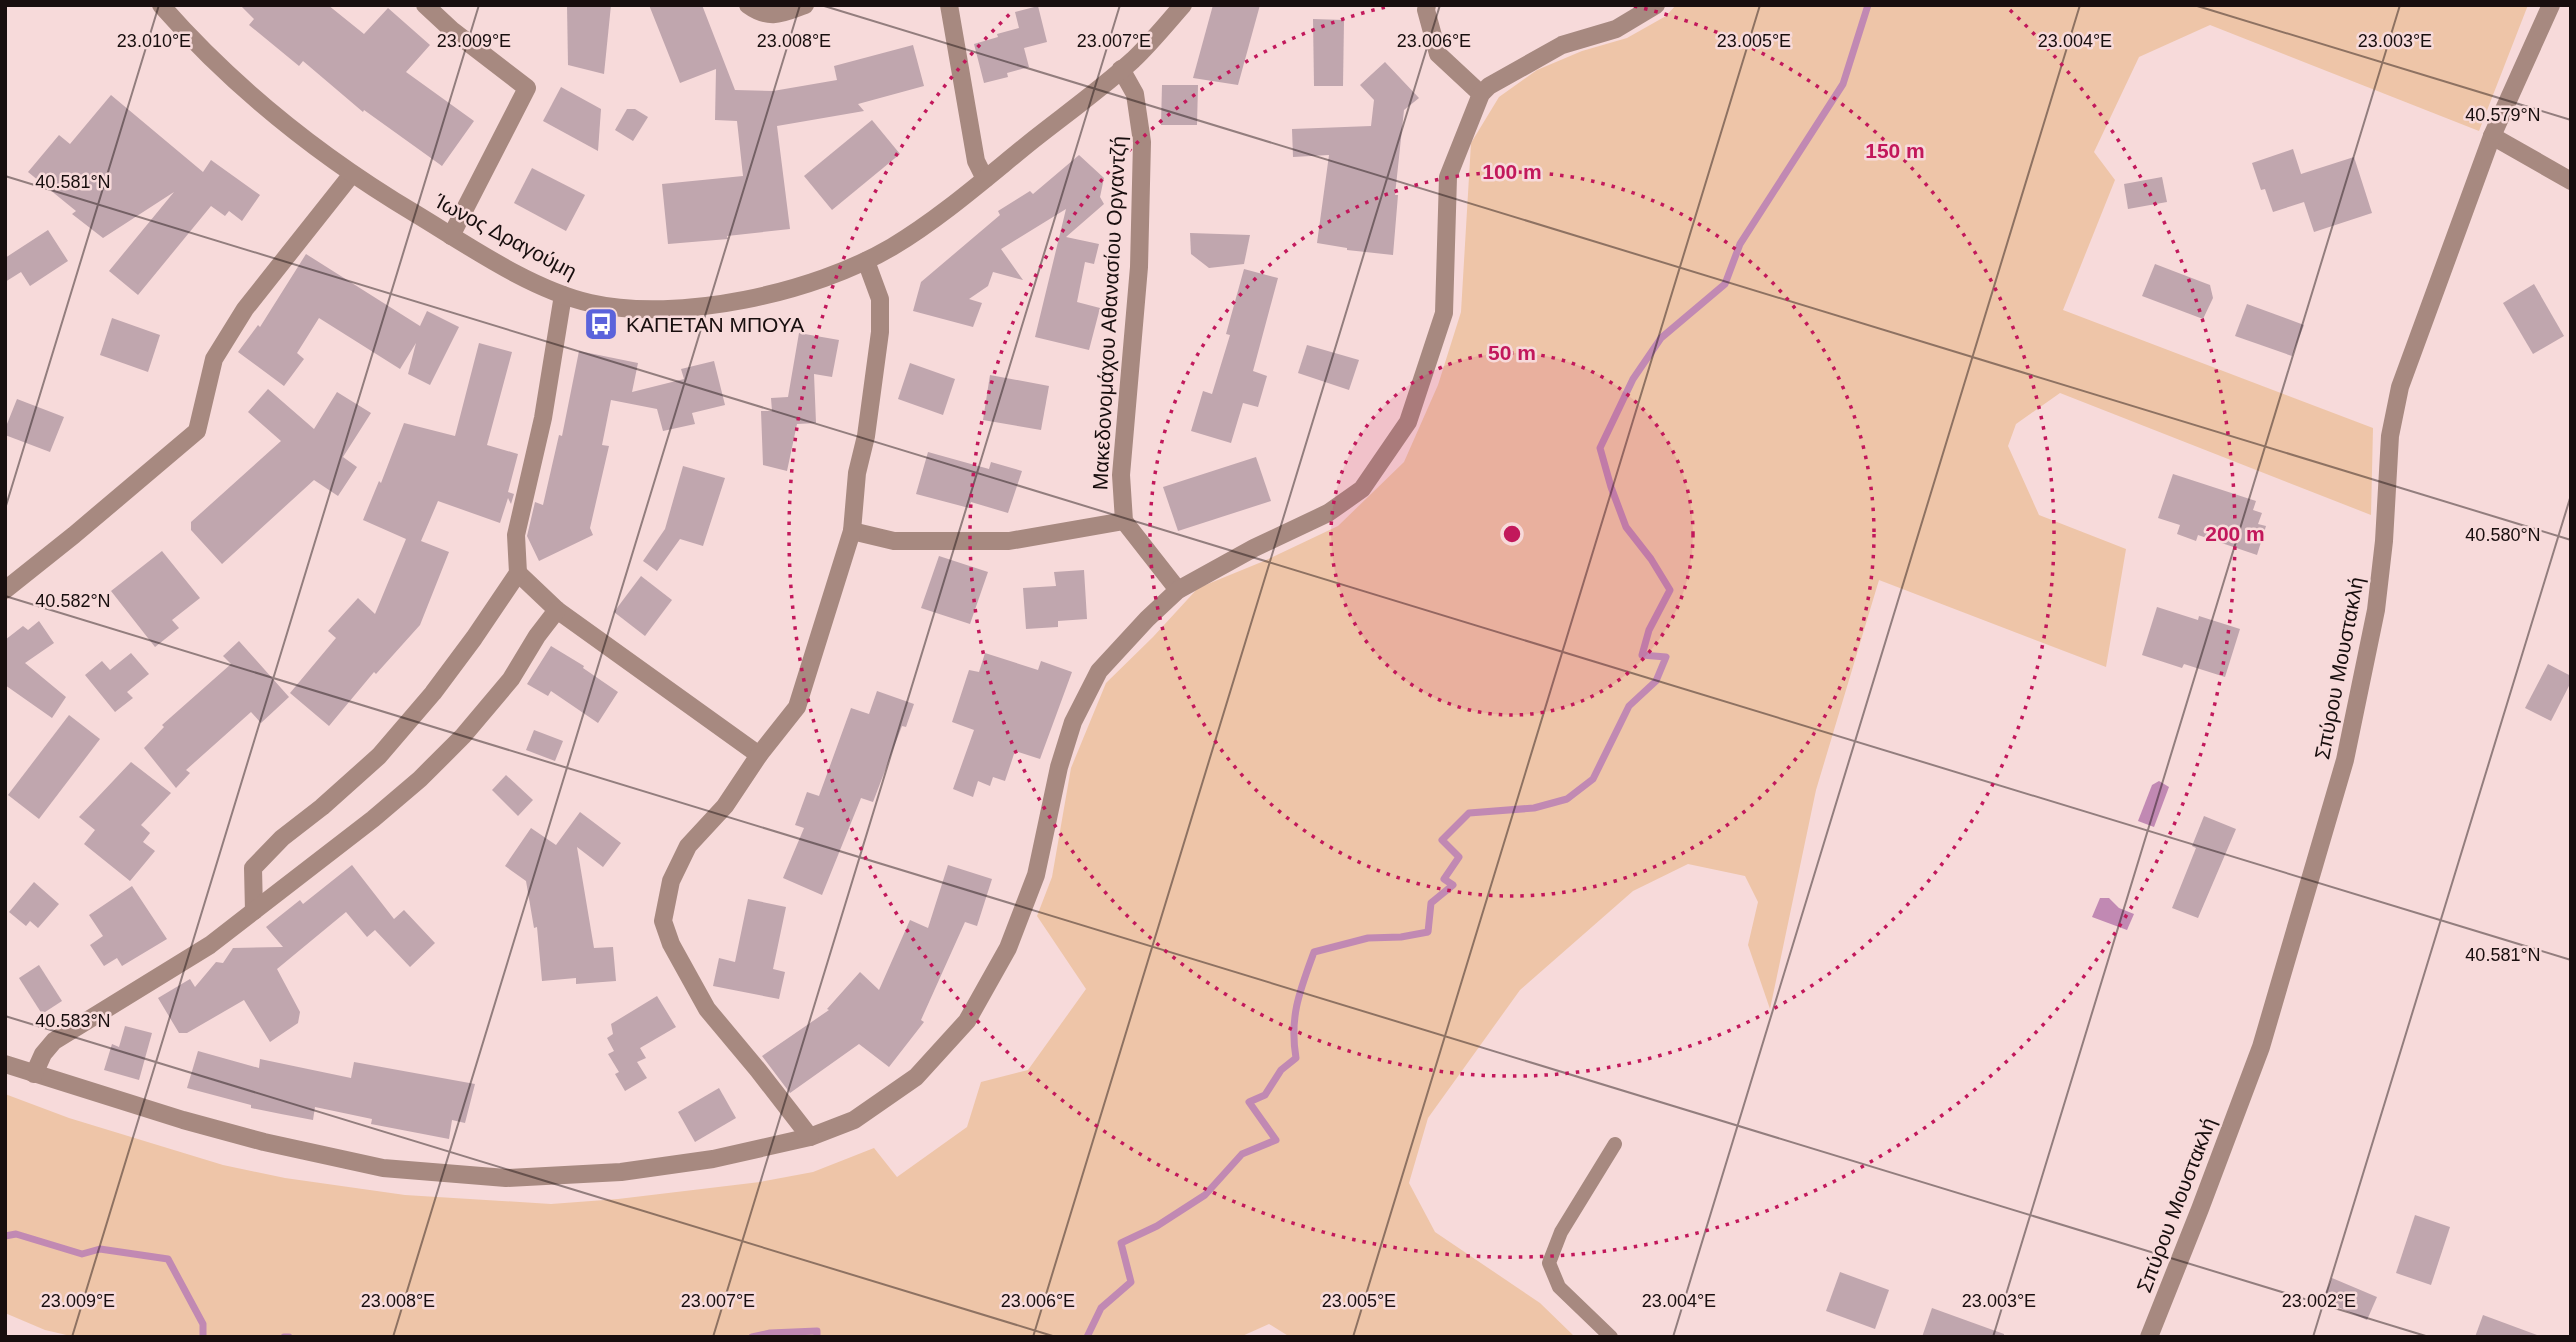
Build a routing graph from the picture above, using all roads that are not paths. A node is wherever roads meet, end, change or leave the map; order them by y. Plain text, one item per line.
1 (162, 5) edge
2 (425, 5) edge
3 (748, 5) edge
4 (805, 5) edge
5 (949, 5) edge
6 (1183, 5) edge
7 (1427, 5) edge
8 (1656, 5) edge
9 (2551, 5) edge
10 (1121, 69) junction
11 (1481, 94) junction
12 (2492, 136) junction
13 (352, 174) junction
14 (985, 179) junction
15 (2571, 181) edge
16 (451, 236) junction
17 (866, 261) junction
18 (563, 295) junction
19 (1124, 521) junction
20 (852, 531) junction
21 (518, 573) junction
22 (5, 590) edge
23 (1178, 590) junction
24 (557, 610) junction
25 (758, 755) junction
26 (254, 911) junction
27 (5, 1064) edge
28 (34, 1074) junction
29 (810, 1137) junction
30 (1615, 1144) dead end
31 (1611, 1337) edge
32 (2149, 1337) edge

1 - 13 street, Ίωνος Δραγούμη
2 - 16 street
3 - 4 street
5 - 14 street
6 - 10 street, Ίωνος Δραγούμη
7 - 11 street
8 - 11 street
9 - 12 street, Σπύρου Μουστακλή
10 - 14 street, Ίωνος Δραγούμη
10 - 19 street, Μακεδονομάχου Αθανασίου Οργαντζή
11 - 23 street
12 - 15 street
12 - 32 street, Σπύρου Μουστακλή
13 - 16 street, Ίωνος Δραγούμη
13 - 22 street
14 - 17 street, Ίωνος Δραγούμη
16 - 18 street, Ίωνος Δραγούμη
17 - 18 street, Ίωνος Δραγούμη
17 - 20 street
18 - 21 street
19 - 20 street, Μακεδονομάχου Αθανασίου Οργαντζή
19 - 23 street
20 - 25 street
21 - 24 street
21 - 26 street
23 - 29 street
24 - 25 street
24 - 26 street
25 - 29 street
26 - 28 street
27 - 28 street
28 - 29 street
30 - 31 lane

